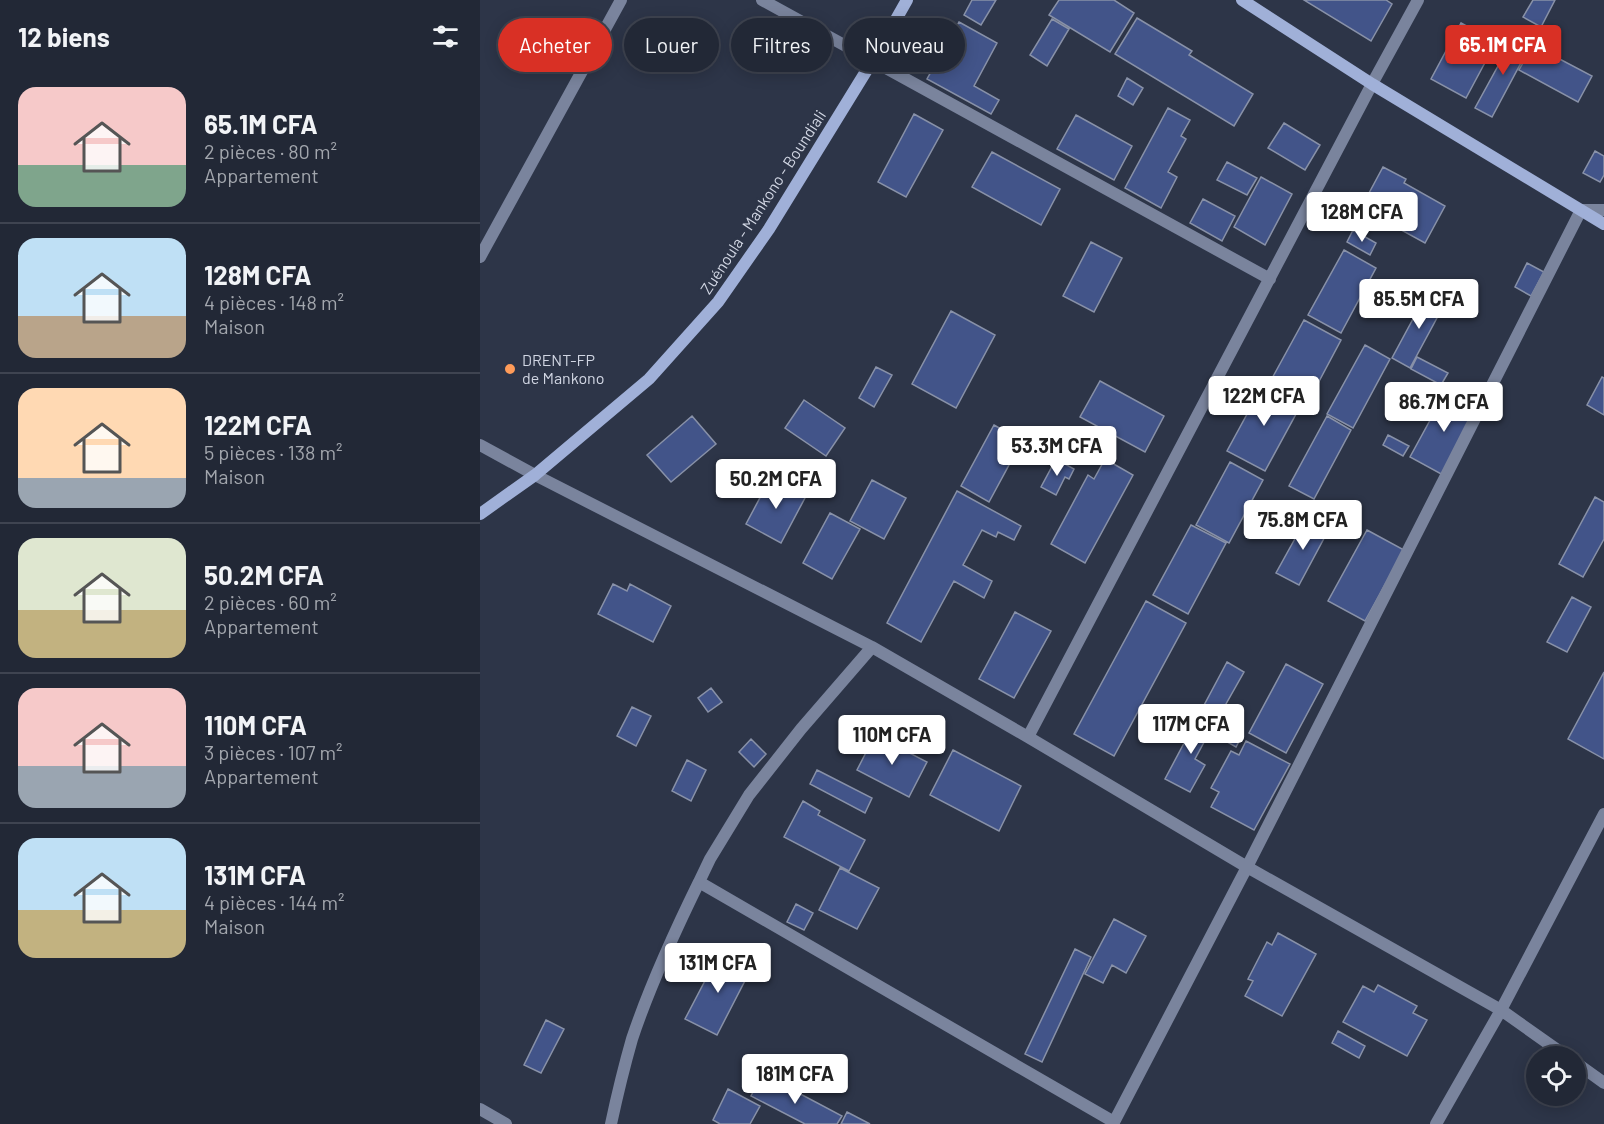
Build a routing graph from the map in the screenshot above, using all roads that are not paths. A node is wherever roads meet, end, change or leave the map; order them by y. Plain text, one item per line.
1 (621, 0) edge
2 (762, 0) edge
3 (907, 0) edge
4 (1242, 0) edge
5 (1418, 0) edge
6 (897, 18) edge
7 (844, 44) edge
8 (866, 72) edge
9 (895, 72) edge
10 (1372, 84) junction
11 (1581, 210) junction
12 (1604, 210) edge
13 (1604, 224) edge
14 (480, 257) edge
15 (1270, 279) junction
16 (480, 445) edge
17 (535, 475) junction
18 (480, 514) edge
19 (872, 647) junction
20 (1028, 737) junction
21 (1604, 814) edge
22 (1247, 867) junction
23 (699, 882) junction
24 (1501, 1010) junction
25 (1552, 1046) edge
26 (1586, 1070) edge
27 (1604, 1083) edge
28 (480, 1109) edge
29 (1114, 1123) edge
30 (506, 1124) edge
31 (611, 1124) edge
32 (1436, 1124) edge

1 - 14 street
2 - 7 street
3 - 6 main road, Zuénoula - Mankono - Boundiali
4 - 10 main road
5 - 10 street
8 - 17 main road, Zuénoula - Mankono - Boundiali
9 - 15 street
10 - 11 main road
10 - 15 street
11 - 12 street
11 - 13 main road
11 - 22 street
15 - 20 street
16 - 17 street
17 - 18 main road, Zuénoula - Mankono - Boundiali
17 - 19 street
19 - 20 street
19 - 23 street
20 - 22 street
21 - 24 street
22 - 24 street
22 - 29 street
23 - 29 street
23 - 31 street
24 - 25 street
24 - 32 street
26 - 27 street
28 - 30 street

